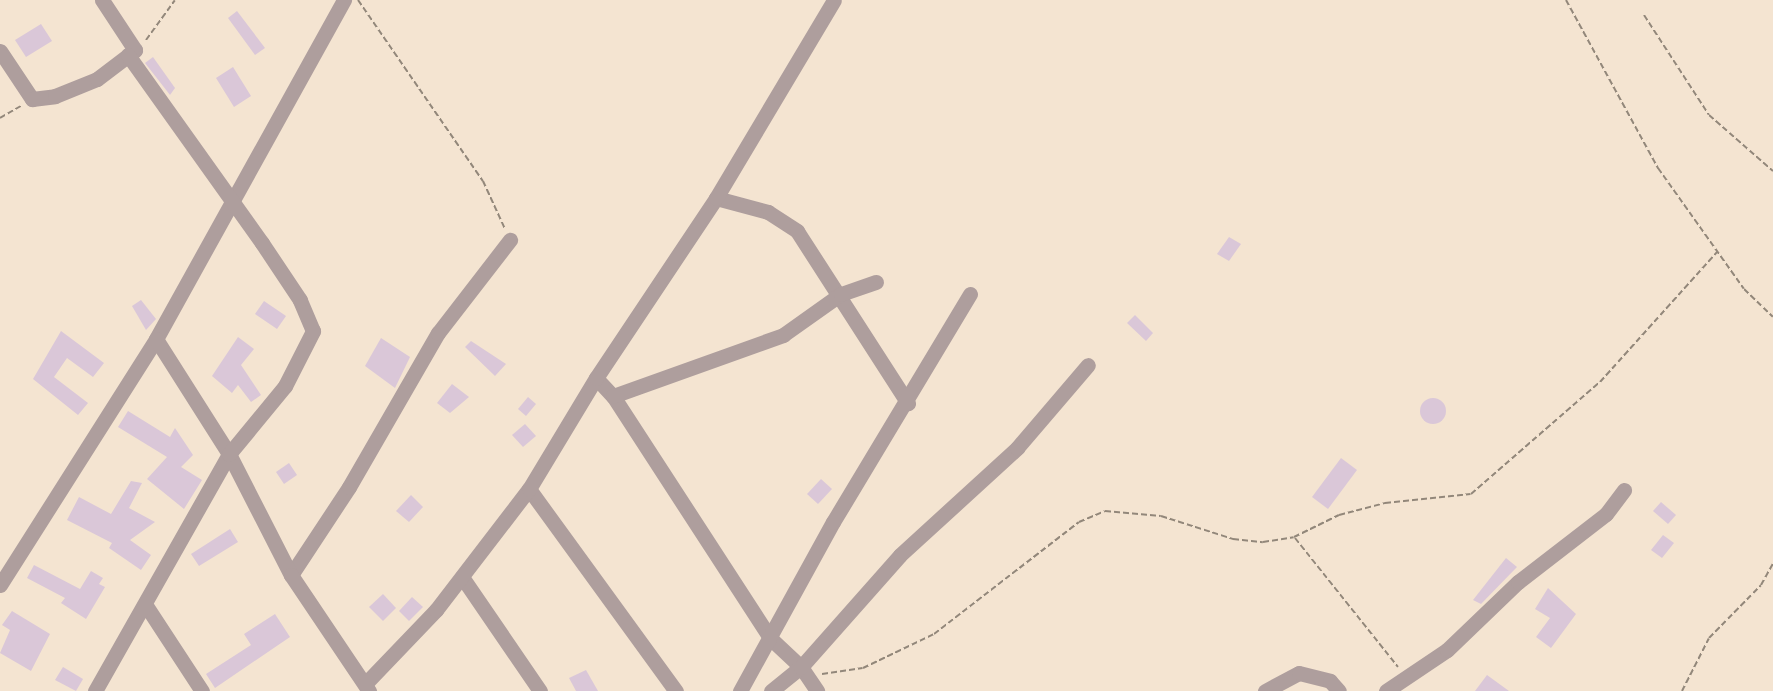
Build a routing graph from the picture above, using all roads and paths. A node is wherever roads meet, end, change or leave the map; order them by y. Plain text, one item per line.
1 (102, 0) edge
2 (174, 0) edge
3 (344, 0) edge
4 (358, 0) edge
5 (834, 0) edge
6 (1566, 0) edge
7 (1644, 15) dead end
8 (0, 51) edge
9 (131, 52) junction
10 (32, 99) junction
11 (0, 118) edge
12 (1773, 171) edge
13 (716, 198) junction
14 (233, 206) junction
15 (510, 240) joint
16 (1717, 252) junction
17 (876, 282) dead end
18 (841, 294) junction
19 (970, 294) dead end
20 (1773, 318) edge
21 (156, 339) junction
22 (1088, 365) dead end
23 (596, 378) junction
24 (613, 396) junction
25 (908, 403) junction
26 (229, 454) junction
27 (529, 489) junction
28 (1624, 490) dead end
29 (1294, 537) junction
30 (1773, 563) edge
31 (291, 575) junction
32 (462, 577) junction
33 (0, 585) edge
34 (145, 604) junction
35 (770, 638) junction
36 (804, 672) junction
37 (1409, 679) junction
38 (367, 688) edge
39 (95, 691) edge
40 (202, 691) edge
41 (540, 691) edge
42 (676, 691) edge
43 (740, 691) edge
44 (771, 691) edge
45 (817, 691) edge
46 (1265, 691) edge
47 (1339, 691) edge
48 (1386, 691) edge
49 (1682, 691) edge

1 - 9 street
2 - 9 path
3 - 14 street
4 - 15 path
5 - 13 street
6 - 16 path
7 - 12 path
8 - 10 street
9 - 10 street
9 - 14 street
10 - 11 path
13 - 18 street
13 - 23 street
14 - 21 street
14 - 26 street
15 - 31 street
16 - 20 path
16 - 29 path
17 - 18 street
18 - 24 street
18 - 25 street
19 - 25 street
21 - 26 street
21 - 33 street
22 - 36 street
23 - 24 street
23 - 27 street
24 - 35 street
25 - 35 street
26 - 31 street
26 - 34 street
27 - 32 street
27 - 42 street
28 - 37 street
29 - 36 path
29 - 37 path
30 - 49 path
31 - 38 street
32 - 38 street
32 - 41 street
34 - 39 street
34 - 40 street
35 - 36 street
35 - 43 street
36 - 44 street
36 - 45 street
37 - 48 street
46 - 47 street

